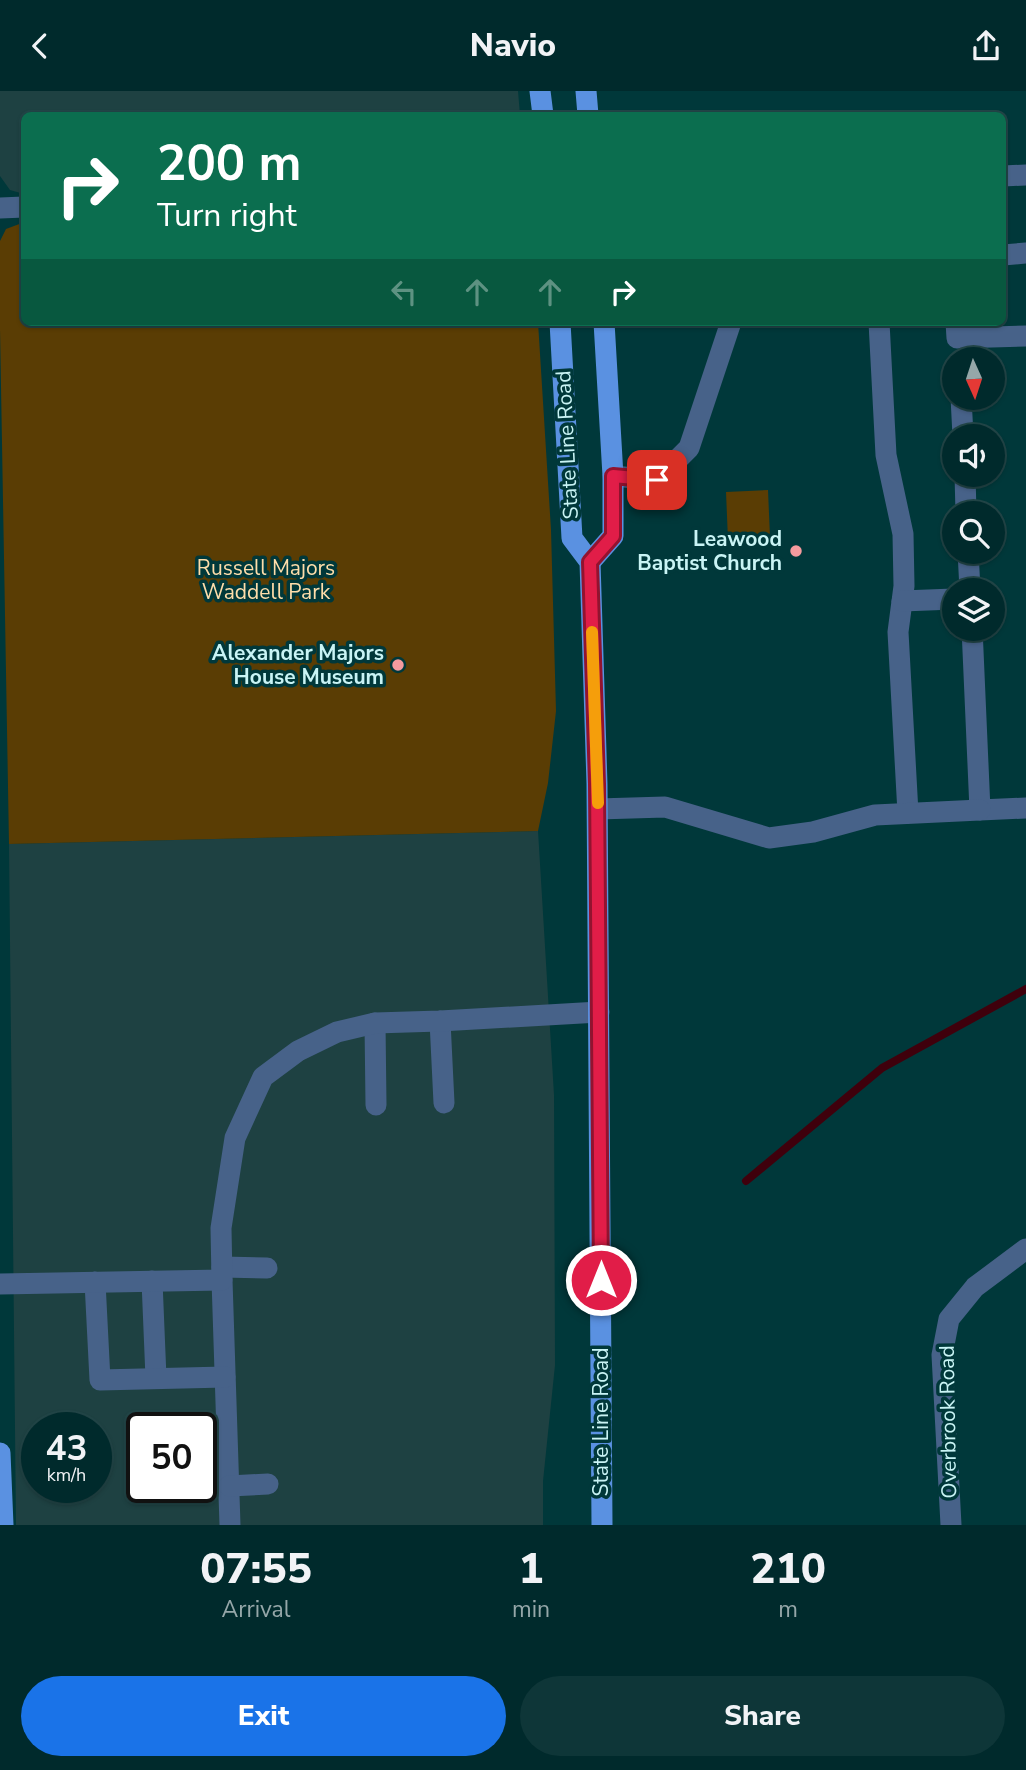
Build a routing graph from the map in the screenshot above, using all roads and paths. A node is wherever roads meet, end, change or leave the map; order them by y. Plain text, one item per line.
1 (540, 91) edge
2 (586, 91) edge
3 (542, 112) edge
4 (589, 112) edge
5 (1026, 175) edge
6 (1006, 176) edge
7 (21, 207) edge
8 (0, 208) edge
9 (1026, 253) edge
10 (1006, 255) edge
11 (560, 326) edge
12 (604, 326) edge
13 (730, 326) edge
14 (879, 326) edge
15 (1026, 336) edge
16 (958, 340) edge
17 (613, 476) junction
18 (590, 562) junction
19 (942, 599) edge
20 (902, 601) junction
21 (973, 641) edge
22 (1026, 808) edge
23 (598, 809) junction
24 (980, 810) junction
25 (908, 813) junction
26 (599, 1011) junction
27 (440, 1021) junction
28 (375, 1023) junction
29 (444, 1103) dead end
30 (376, 1105) dead end
31 (1026, 1249) edge
32 (267, 1268) dead end
33 (222, 1274) junction
34 (152, 1281) junction
35 (95, 1282) junction
36 (0, 1285) edge
37 (225, 1377) junction
38 (156, 1378) junction
39 (0, 1453) edge
40 (268, 1484) dead end
41 (229, 1486) junction
42 (3, 1525) edge
43 (230, 1525) edge
44 (602, 1525) edge
45 (951, 1525) edge

1 - 3 main road
2 - 4 main road
5 - 6 street
7 - 8 street
9 - 10 street
11 - 18 main road, State Line Road
12 - 17 main road, State Line Road
13 - 17 street
14 - 20 street
15 - 16 street
17 - 18 main road, State Line Road
18 - 23 main road, State Line Road
19 - 20 street
20 - 25 street
21 - 24 street
22 - 24 street
23 - 25 street
23 - 26 main road, State Line Road
24 - 25 street
26 - 27 street
26 - 44 main road, State Line Road
27 - 28 street
27 - 29 street
28 - 30 street
28 - 33 street
31 - 45 street, Overbrook Road
32 - 33 street
33 - 34 street
33 - 37 street
34 - 35 street
34 - 38 street
35 - 36 street
35 - 38 street
37 - 38 street
37 - 41 street
39 - 42 main road
40 - 41 street
41 - 43 street

